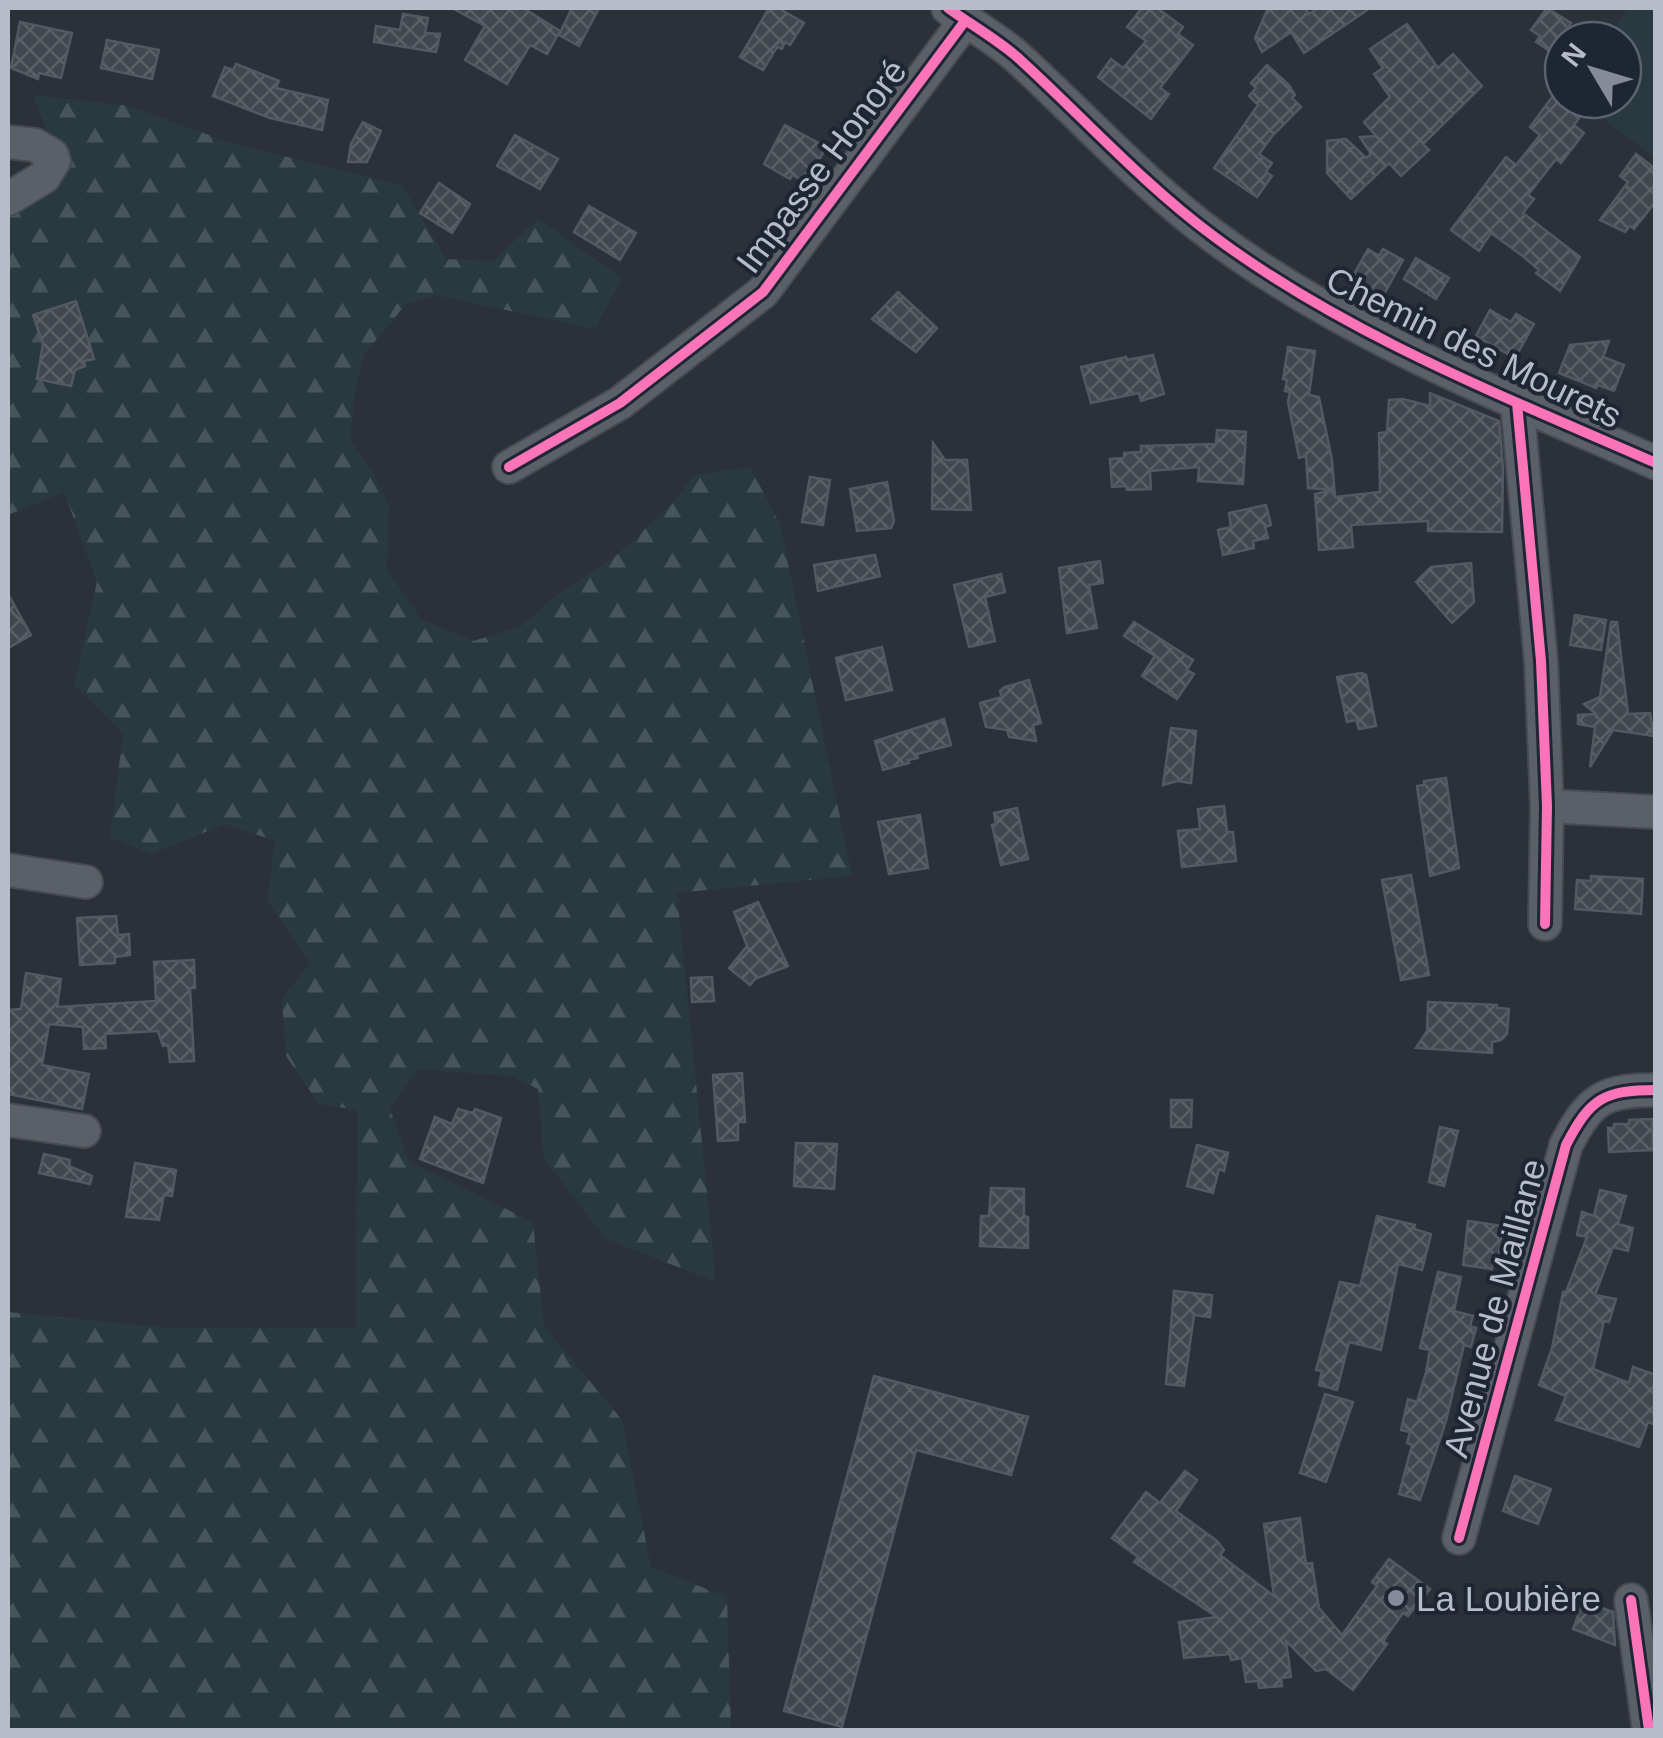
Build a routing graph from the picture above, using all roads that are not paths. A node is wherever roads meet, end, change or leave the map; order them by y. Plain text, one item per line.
1 (956, 14) edge
2 (8, 142) edge
3 (8, 199) edge
4 (1517, 402) junction
5 (1656, 464) edge
6 (510, 467) dead end
7 (1548, 806) junction
8 (1656, 812) edge
9 (8, 870) edge
10 (86, 882) dead end
11 (1546, 924) dead end
12 (1656, 1090) edge
13 (8, 1120) edge
14 (84, 1131) dead end
15 (1459, 1538) dead end
16 (1631, 1600) dead end
17 (1648, 1730) edge

1 - 4 street, Chemin des Mourets
1 - 6 street, Impasse Honoré
2 - 3 street
4 - 5 street, Chemin des Mourets
4 - 7 street
7 - 8 street
7 - 11 street
9 - 10 street
12 - 15 street, Avenue de Maillane
13 - 14 street
16 - 17 street

